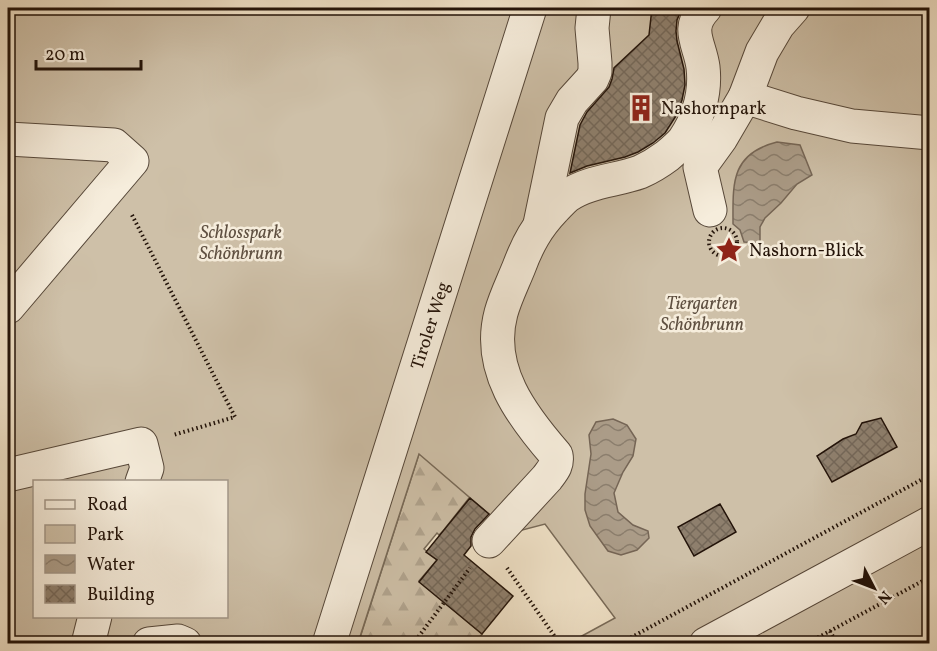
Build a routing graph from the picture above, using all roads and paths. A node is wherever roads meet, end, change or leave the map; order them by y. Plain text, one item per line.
1 (530, 8) edge
2 (594, 8) edge
3 (705, 8) edge
4 (793, 8) edge
5 (745, 98) junction
6 (930, 133) edge
7 (8, 139) edge
8 (115, 182) junction
9 (710, 210) dead end
10 (540, 224) junction
11 (8, 308) edge
12 (141, 444) junction
13 (8, 475) edge
14 (930, 475) edge
15 (143, 480) edge
16 (930, 523) edge
17 (489, 541) joint
18 (930, 577) edge
19 (459, 584) dead end
20 (94, 618) edge
21 (830, 631) junction
22 (88, 644) edge
23 (149, 644) edge
24 (184, 644) edge
25 (329, 644) edge
26 (412, 644) edge
27 (560, 644) edge
28 (619, 644) edge
29 (706, 644) edge
30 (806, 644) edge
31 (837, 644) edge

1 - 25 street, Tiroler Weg
2 - 10 street
3 - 10 street
4 - 5 street
5 - 6 street
5 - 9 street
7 - 8 street
8 - 11 street
8 - 12 path
10 - 17 street
12 - 13 street
12 - 15 street
14 - 28 path
16 - 29 street
17 - 27 path
18 - 21 path
19 - 26 path
20 - 22 street
21 - 30 path
21 - 31 path
23 - 24 street

